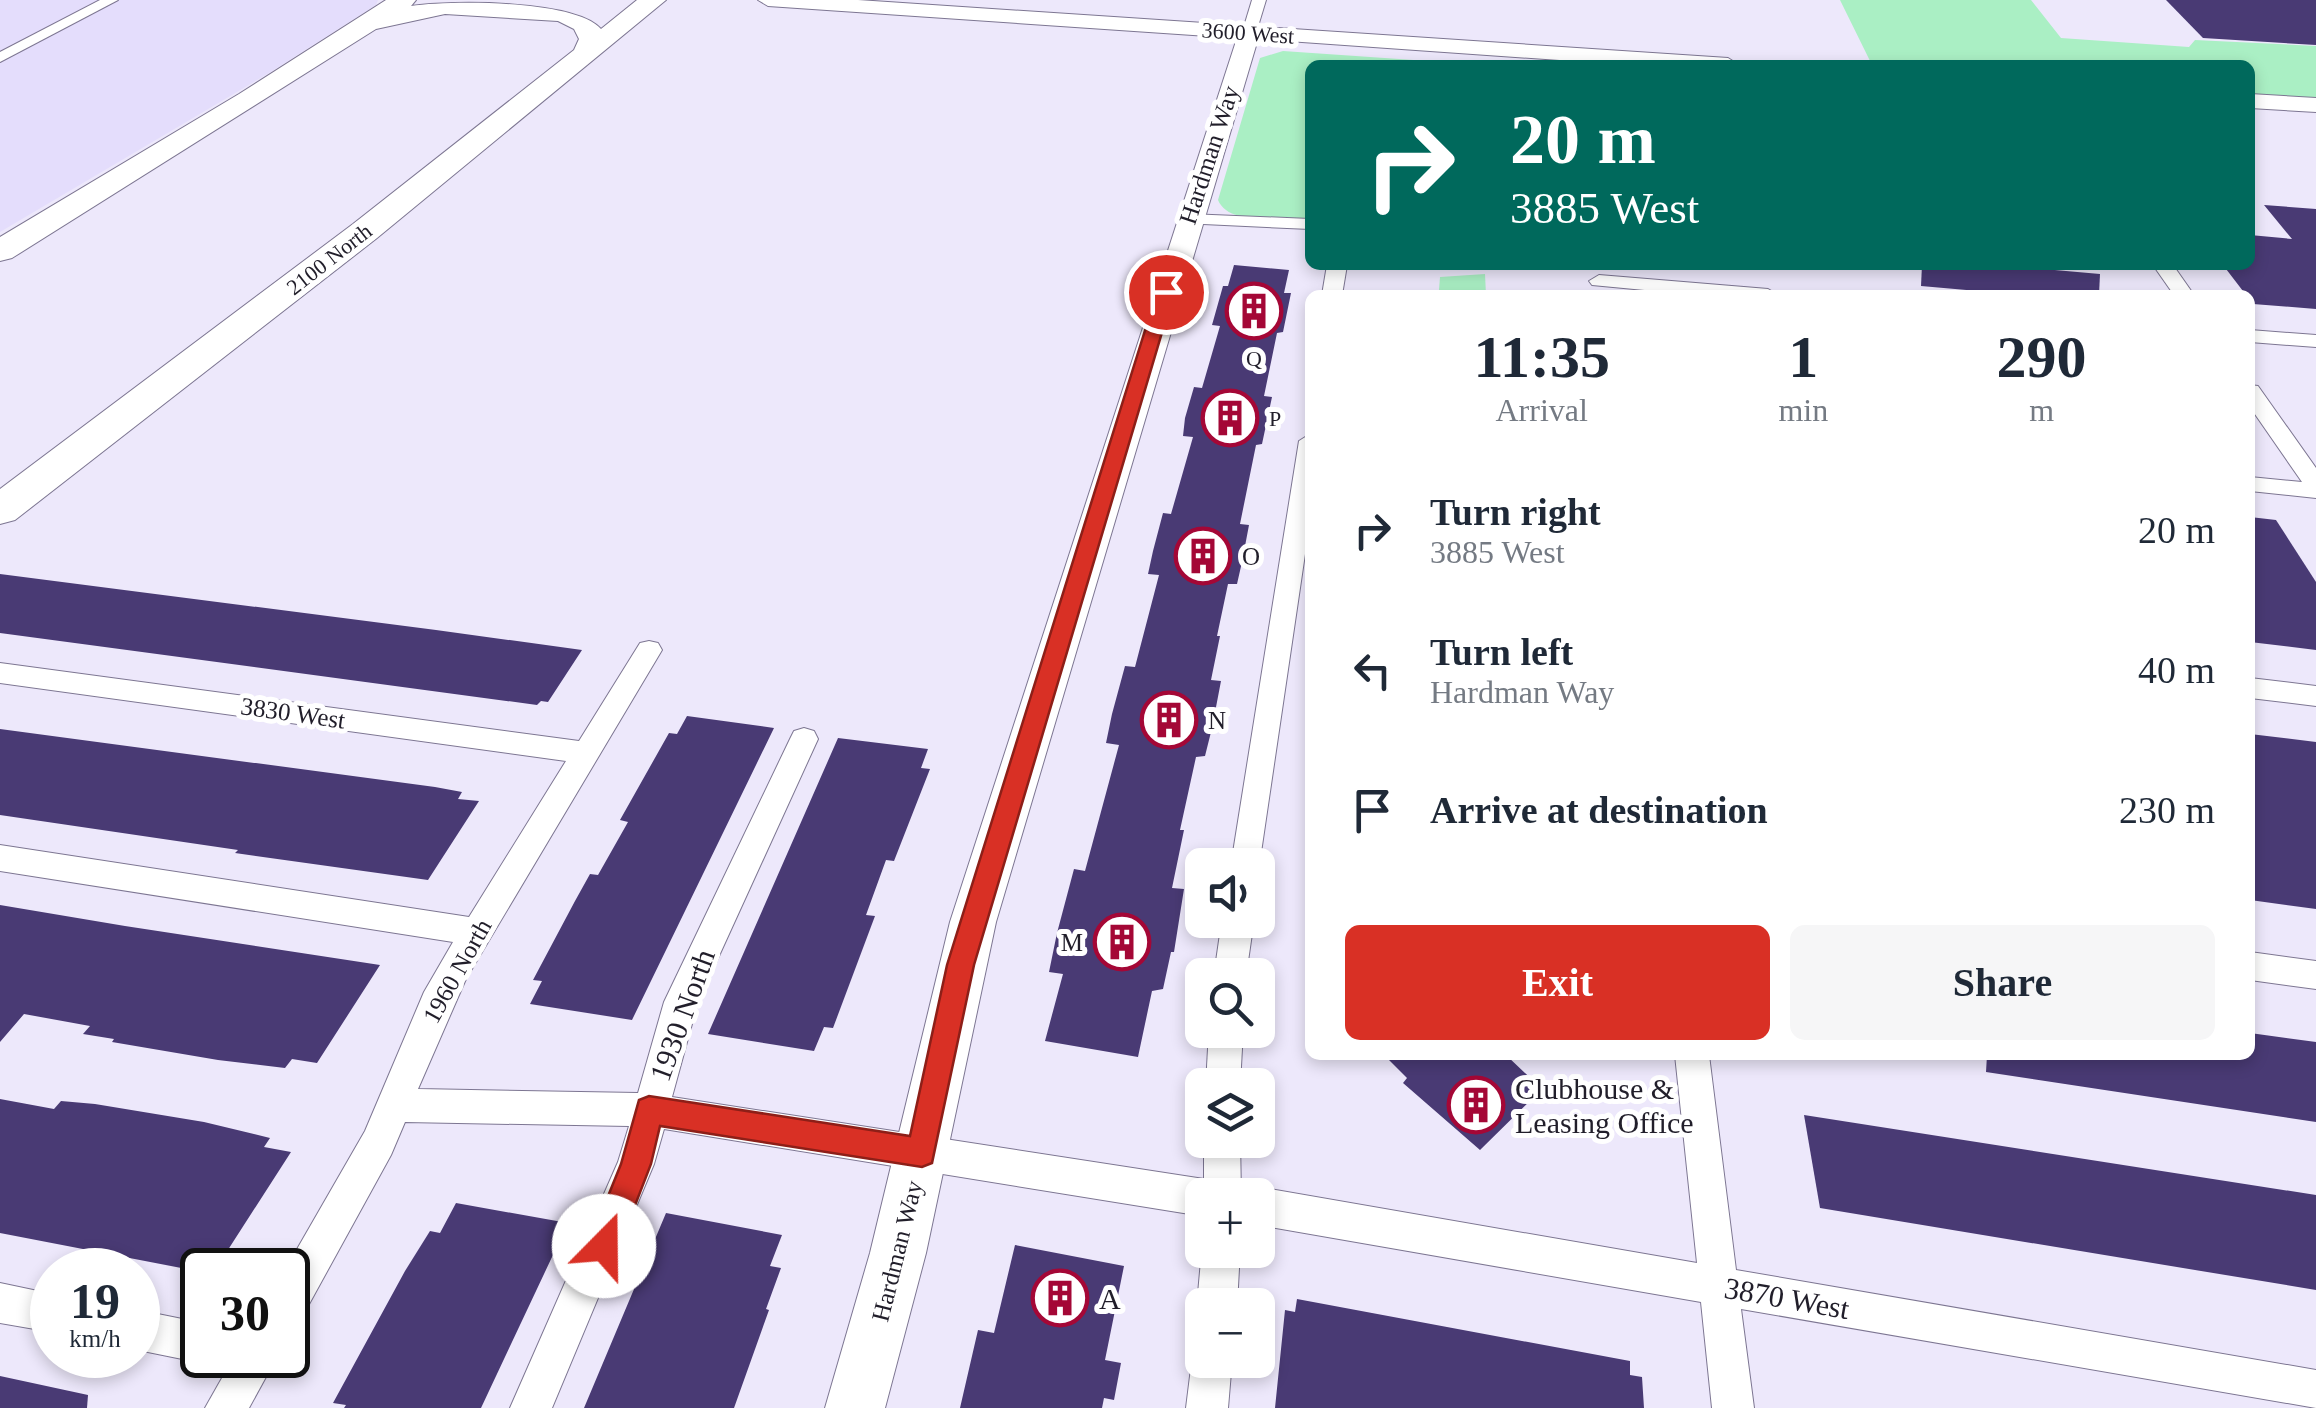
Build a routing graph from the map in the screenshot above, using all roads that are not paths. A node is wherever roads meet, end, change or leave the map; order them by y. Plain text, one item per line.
1 (110, 0) edge
2 (403, 0) edge
3 (653, 0) edge
4 (768, 0) edge
5 (914, 6) edge
6 (1254, 16) edge
7 (364, 26) junction
8 (586, 54) junction
9 (0, 58) edge
10 (1680, 60) edge
11 (2255, 101) edge
12 (2316, 105) edge
13 (1188, 220) junction
14 (1305, 224) edge
15 (0, 251) edge
16 (1597, 280) edge
17 (1711, 290) edge
18 (2255, 336) edge
19 (2316, 342) edge
20 (2255, 397) edge
21 (1305, 474) edge
22 (2255, 484) edge
23 (2316, 488) edge
24 (0, 510) edge
25 (648, 650) dead end
26 (0, 672) edge
27 (2255, 689) edge
28 (2316, 696) edge
29 (804, 738) dead end
30 (586, 753) junction
31 (1249, 848) edge
32 (0, 858) edge
33 (476, 932) junction
34 (2255, 967) edge
35 (2316, 974) edge
36 (1693, 1060) edge
37 (396, 1105) junction
38 (649, 1110) junction
39 (922, 1153) junction
40 (1185, 1194) edge
41 (1275, 1209) edge
42 (310, 1264) edge
43 (1719, 1286) junction
44 (0, 1303) edge
45 (30, 1309) edge
46 (244, 1378) edge
47 (1210, 1378) edge
48 (2316, 1390) edge
49 (226, 1408) edge
50 (531, 1408) edge
51 (855, 1408) edge
52 (1207, 1408) edge
53 (1734, 1408) edge

1 - 9 street
2 - 7 highway
3 - 8 highway, 2100 North
4 - 5 street, 3600 West
5 - 6 street, 3600 West
6 - 10 street, 3600 West
6 - 13 street, Hardman Way
7 - 8 highway
7 - 15 highway
8 - 24 highway, 2100 North
11 - 12 street
13 - 14 street
13 - 39 street, Hardman Way
16 - 17 street
18 - 19 street
20 - 23 street
21 - 31 street
22 - 23 street
25 - 30 street, 1960 North
26 - 30 street, 3830 West
27 - 28 street
29 - 38 street, 1930 North
30 - 33 street, 1960 North
32 - 33 street
33 - 37 street, 1960 North
34 - 35 street
36 - 43 street
37 - 38 street
37 - 42 street, 1960 North
38 - 39 street
38 - 50 street, 1930 North
39 - 40 street
39 - 51 street, Hardman Way
41 - 43 street, 3870 West
43 - 48 street, 3870 West
43 - 53 street
44 - 45 street
46 - 49 street
47 - 52 street

